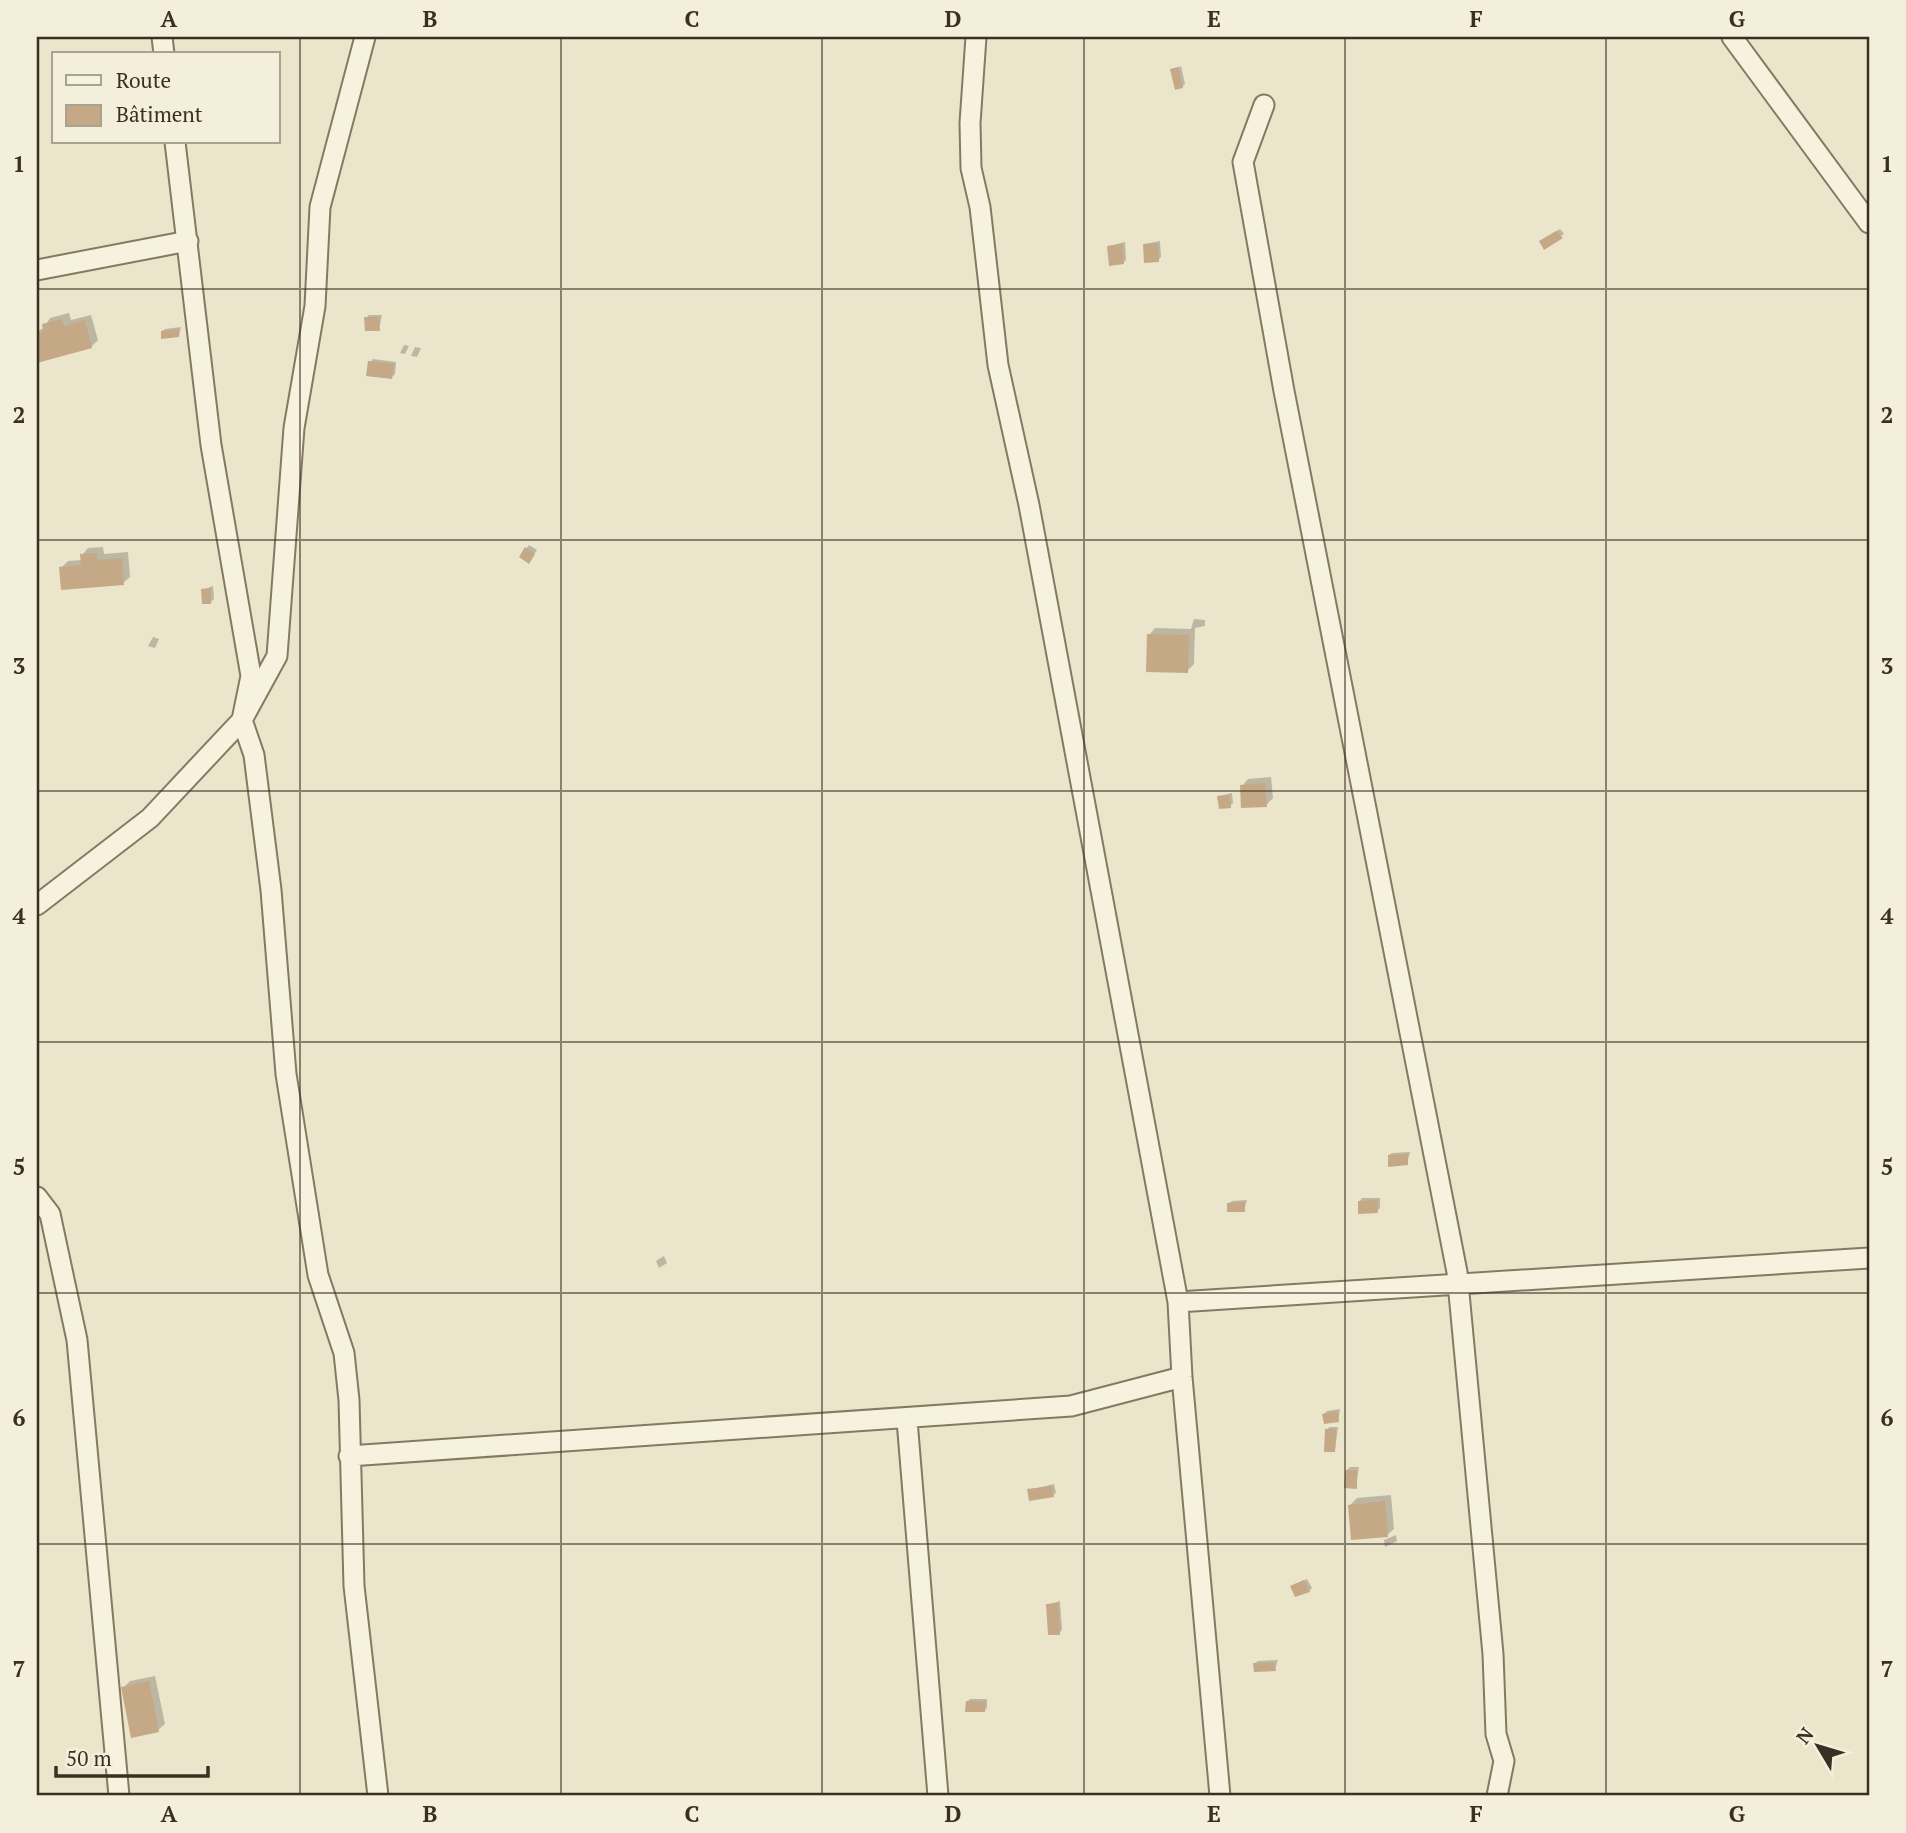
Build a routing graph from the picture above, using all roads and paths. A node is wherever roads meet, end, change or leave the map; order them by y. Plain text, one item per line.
1 (365, 37) edge
2 (976, 37) edge
3 (1732, 37) edge
4 (1264, 104) dead end
5 (176, 144) edge
6 (1869, 223) edge
7 (188, 242) junction
8 (37, 270) edge
9 (242, 720) junction
10 (37, 905) edge
11 (37, 1197) edge
12 (1869, 1258) edge
13 (1458, 1283) junction
14 (1178, 1302) junction
15 (1182, 1377) junction
16 (907, 1420) junction
17 (349, 1456) junction
18 (119, 1796) edge
19 (378, 1796) edge
20 (938, 1796) edge
21 (1220, 1796) edge
22 (1497, 1796) edge

1 - 9 street
2 - 14 street
3 - 6 street
4 - 13 street
5 - 7 street
7 - 8 street
7 - 9 street
9 - 10 street
9 - 17 street
11 - 18 street
12 - 13 street
13 - 14 street
13 - 22 street
14 - 15 street
15 - 16 street
15 - 21 street
16 - 17 street
16 - 20 street
17 - 19 street

